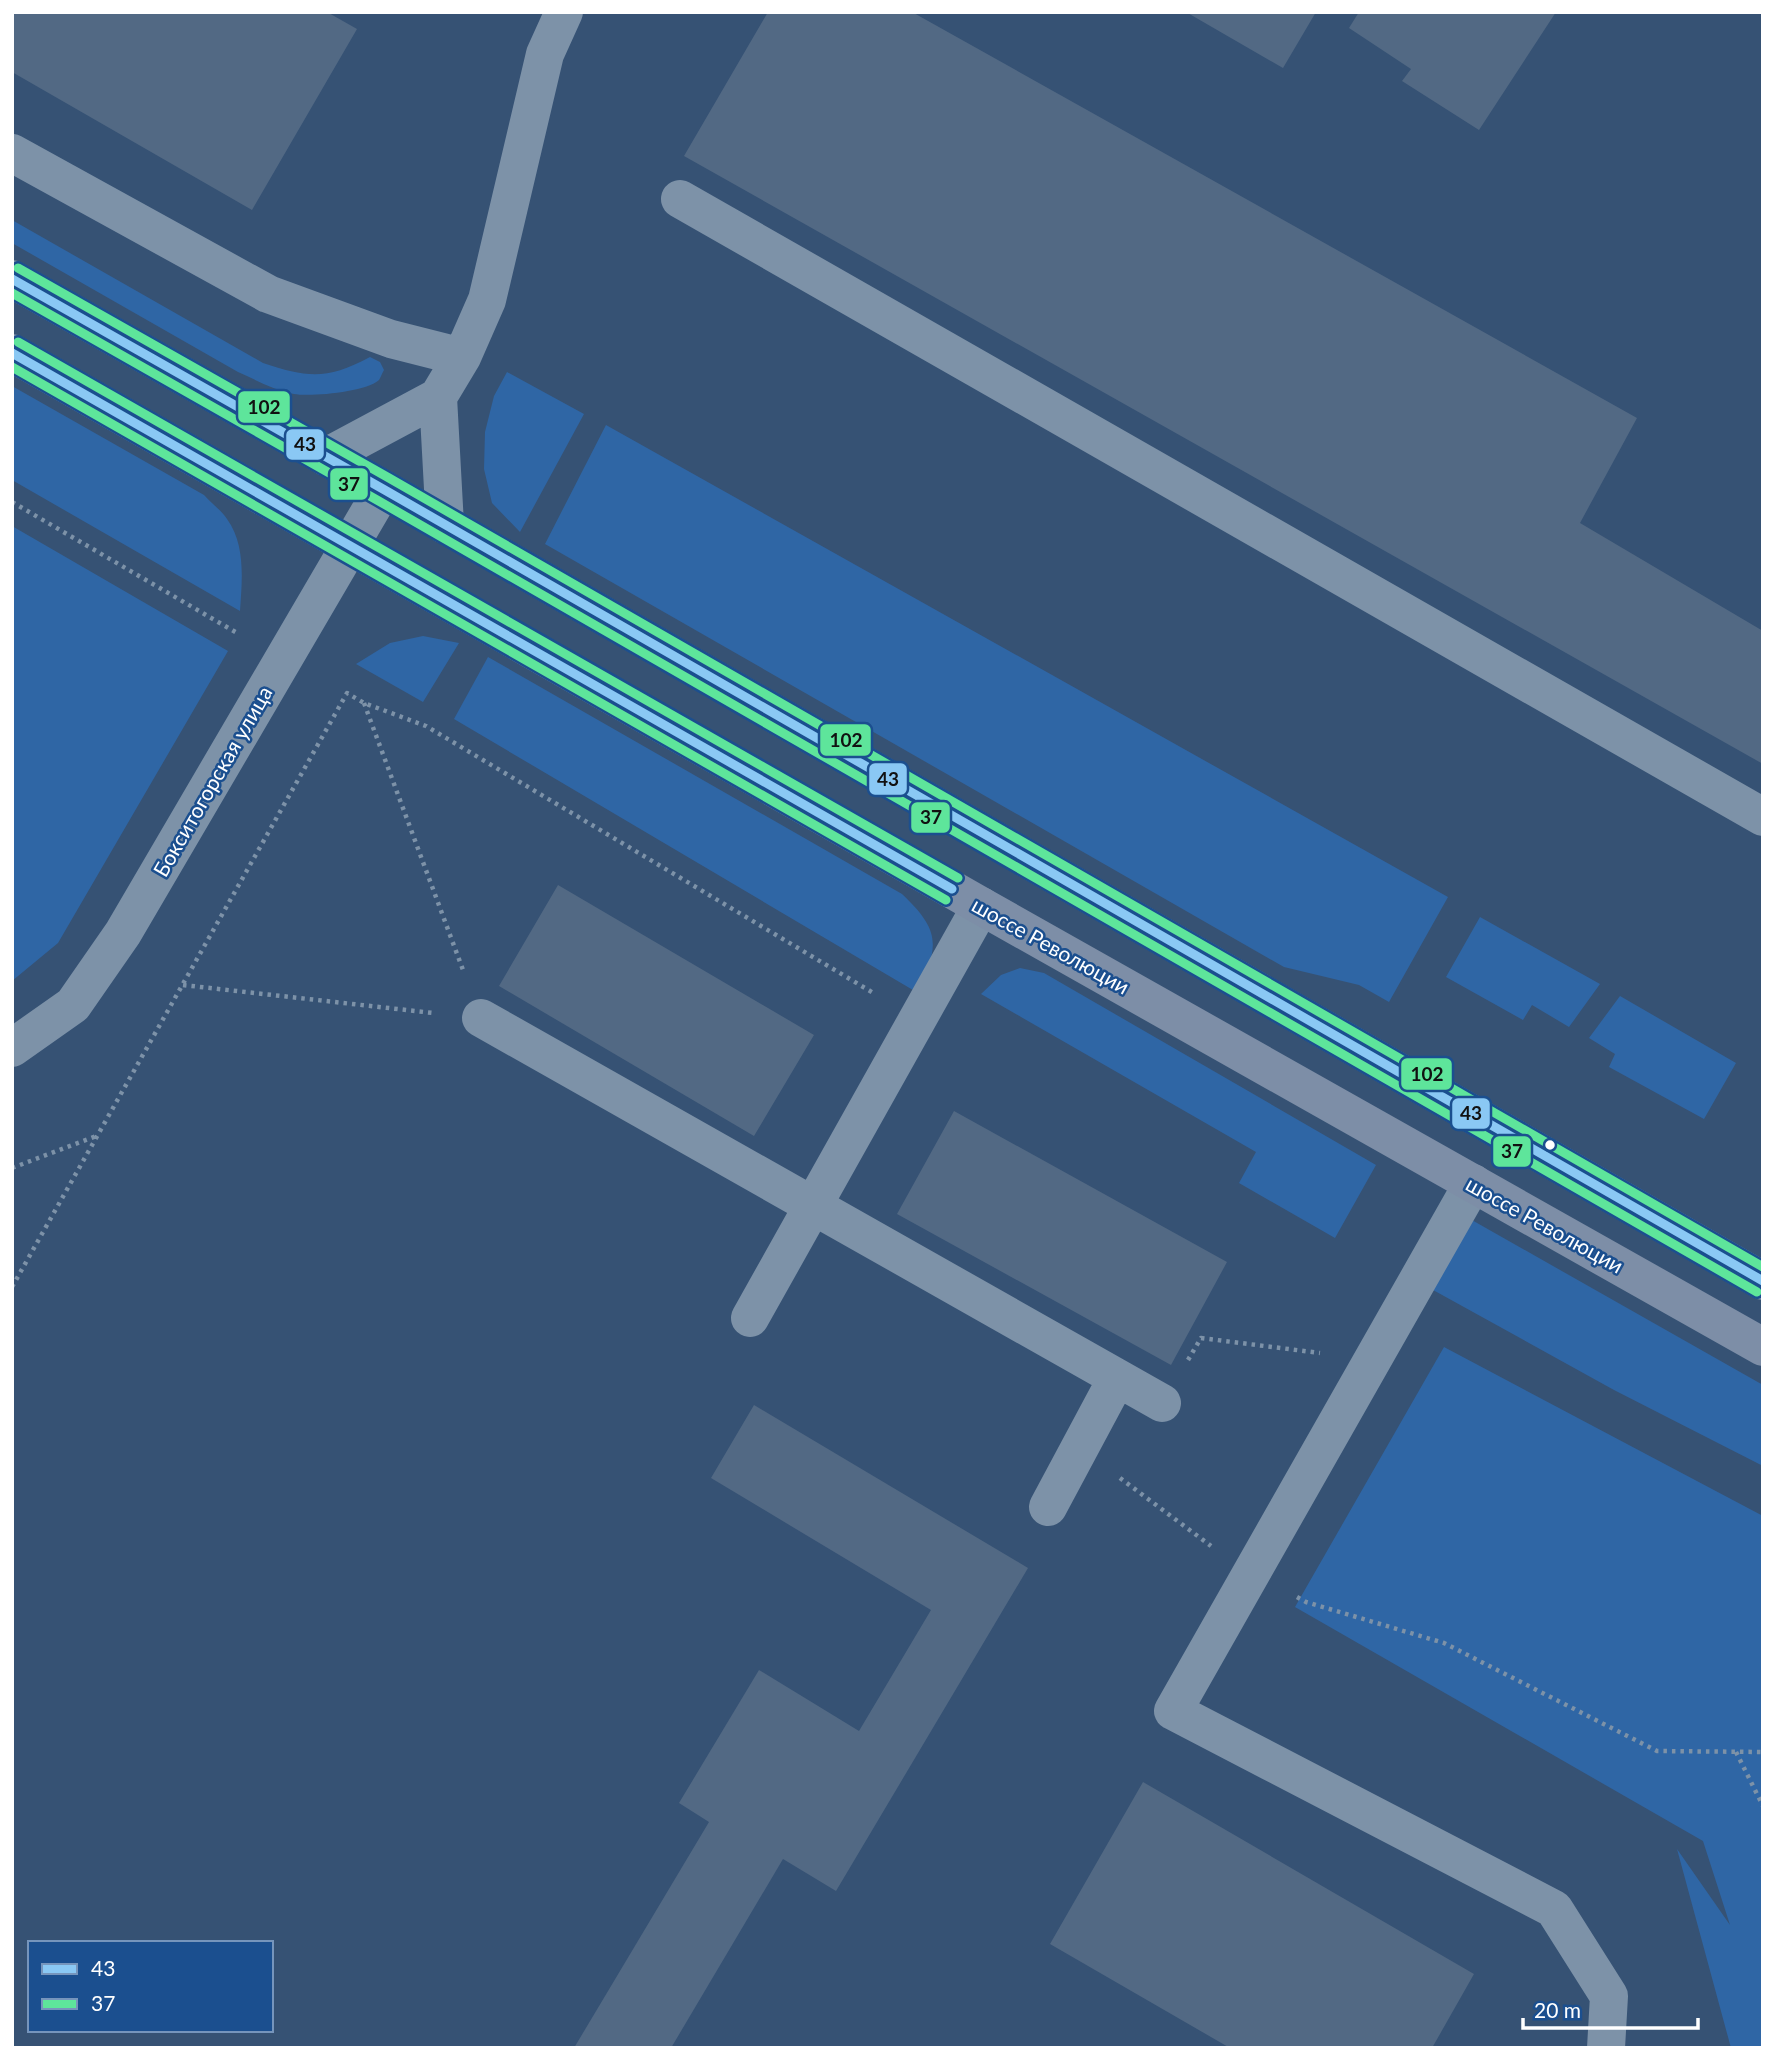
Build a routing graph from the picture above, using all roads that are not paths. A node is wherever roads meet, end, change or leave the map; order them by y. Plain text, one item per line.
1 (564, 12) edge
2 (12, 153) edge
3 (680, 199) dead end
4 (12, 279) edge
5 (12, 353) edge
6 (462, 357) junction
7 (438, 397) junction
8 (326, 457) junction
9 (383, 489) junction
10 (445, 525) junction
11 (351, 545) junction
12 (1763, 817) edge
13 (981, 905) junction
14 (481, 1018) road end
15 (12, 1048) edge
16 (1473, 1183) junction
17 (813, 1206) junction
18 (1763, 1281) edge
19 (750, 1318) dead end
20 (1763, 1347) edge
21 (1118, 1378) junction
22 (1162, 1403) road end
23 (1048, 1507) dead end
24 (1606, 2048) edge

1 - 6 street
2 - 6 street
3 - 12 street
4 - 8 main road
5 - 11 main road, шоссе Революции
6 - 7 street
7 - 8 street
7 - 10 street
8 - 9 main road
9 - 10 main road
9 - 11 street, Бокситогорская улица
10 - 18 main road
11 - 13 main road, шоссе Революции
11 - 15 street, Бокситогорская улица
13 - 16 main road, шоссе Революции
13 - 17 street
14 - 17 street
16 - 20 main road, шоссе Революции
16 - 24 street
17 - 19 street
17 - 21 street
21 - 22 street
21 - 23 street

